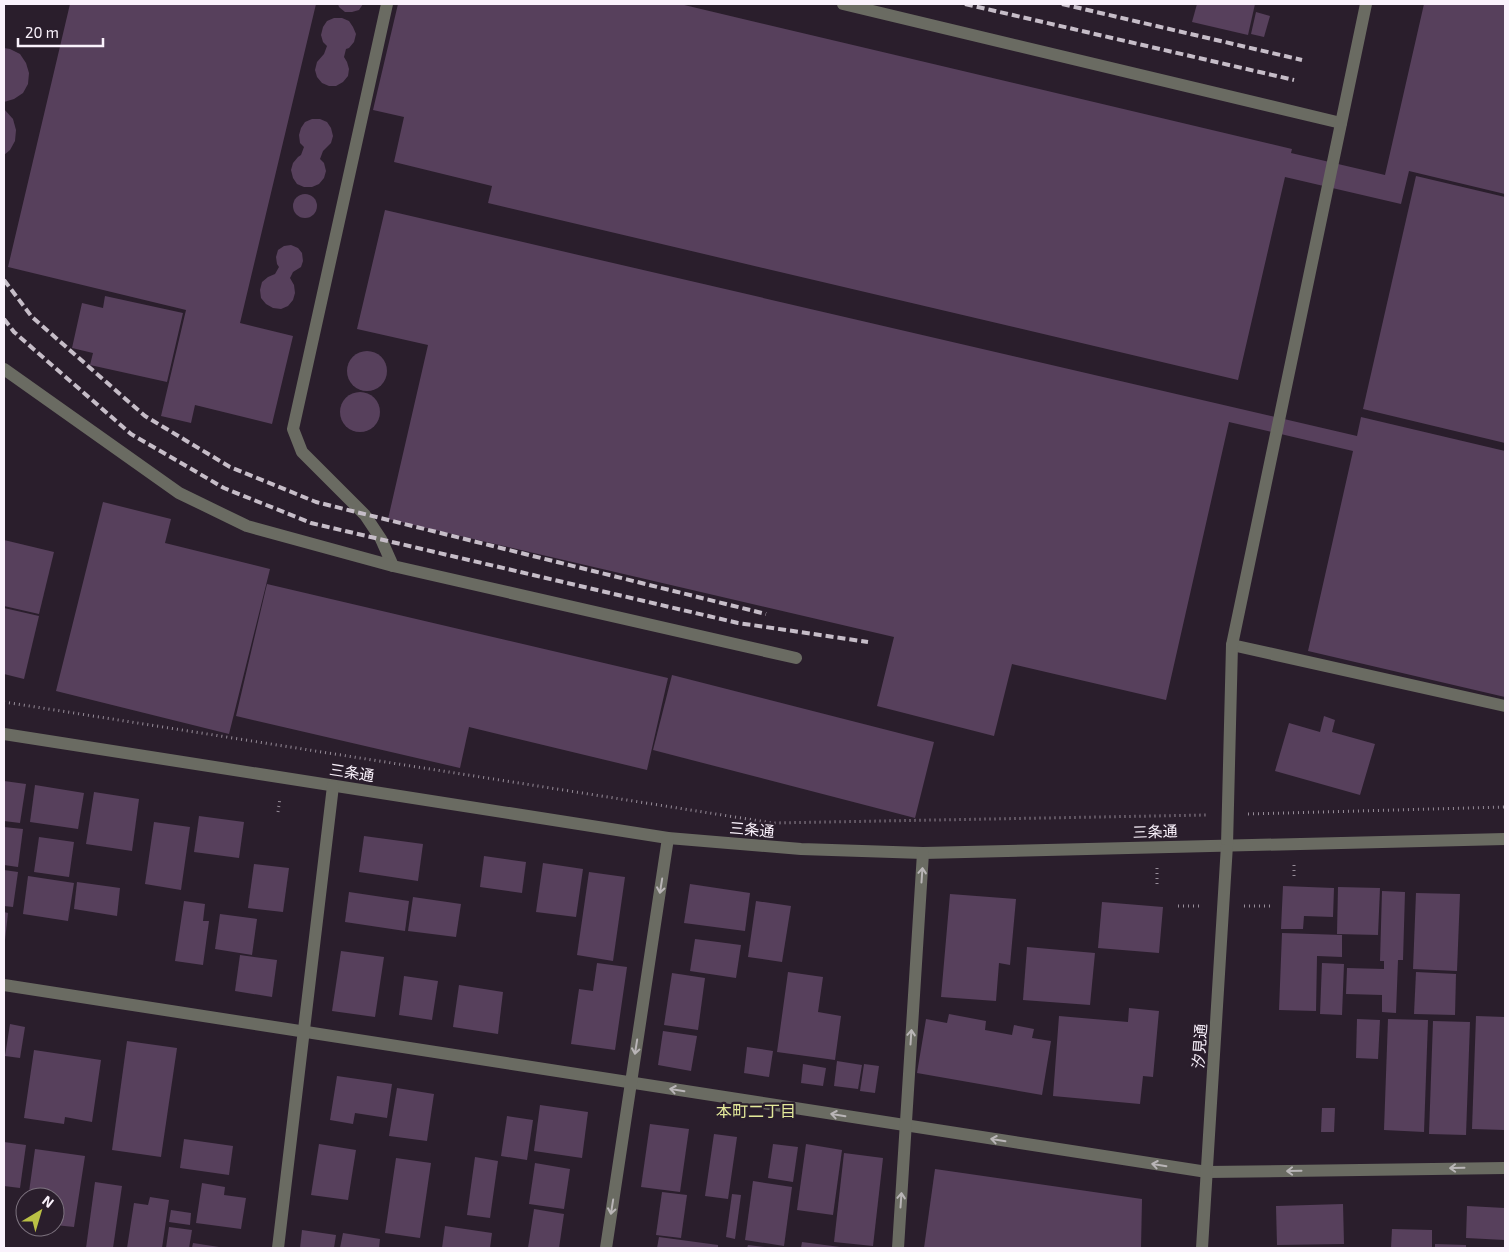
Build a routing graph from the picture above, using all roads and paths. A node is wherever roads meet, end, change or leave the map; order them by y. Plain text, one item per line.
1 (387, 4) edge
2 (843, 4) edge
3 (1366, 4) edge
4 (1341, 123) junction
5 (4, 369) edge
6 (393, 566) junction
7 (1232, 645) junction
8 (796, 658) dead end
9 (4, 702) edge
10 (1505, 706) edge
11 (4, 734) edge
12 (333, 786) junction
13 (1505, 807) edge
14 (1228, 814) junction
15 (668, 838) junction
16 (1505, 839) edge
17 (1227, 845) junction
18 (923, 853) junction
19 (4, 985) edge
20 (304, 1032) junction
21 (631, 1082) junction
22 (906, 1125) junction
23 (1505, 1168) edge
24 (1207, 1172) junction
25 (278, 1248) edge
26 (606, 1248) edge
27 (898, 1248) edge
28 (1202, 1248) edge

1 - 6 street
2 - 4 street
3 - 4 street, 汐見通
4 - 7 street, 汐見通
5 - 6 street
6 - 8 street
7 - 10 street
7 - 14 street, 汐見通
9 - 14 path
11 - 12 street, 三条通
12 - 15 street, 三条通
12 - 20 street
13 - 14 path
14 - 17 street, 汐見通
15 - 18 street, 三条通
15 -> 21 street
16 - 17 street, 三条通
17 - 18 street, 三条通
17 - 24 street, 汐見通
22 -> 18 street
19 - 20 street
20 - 21 street
20 - 25 street
22 -> 21 street
21 -> 26 street
24 -> 22 street
27 -> 22 street
23 -> 24 street
24 - 28 street, 汐見通

